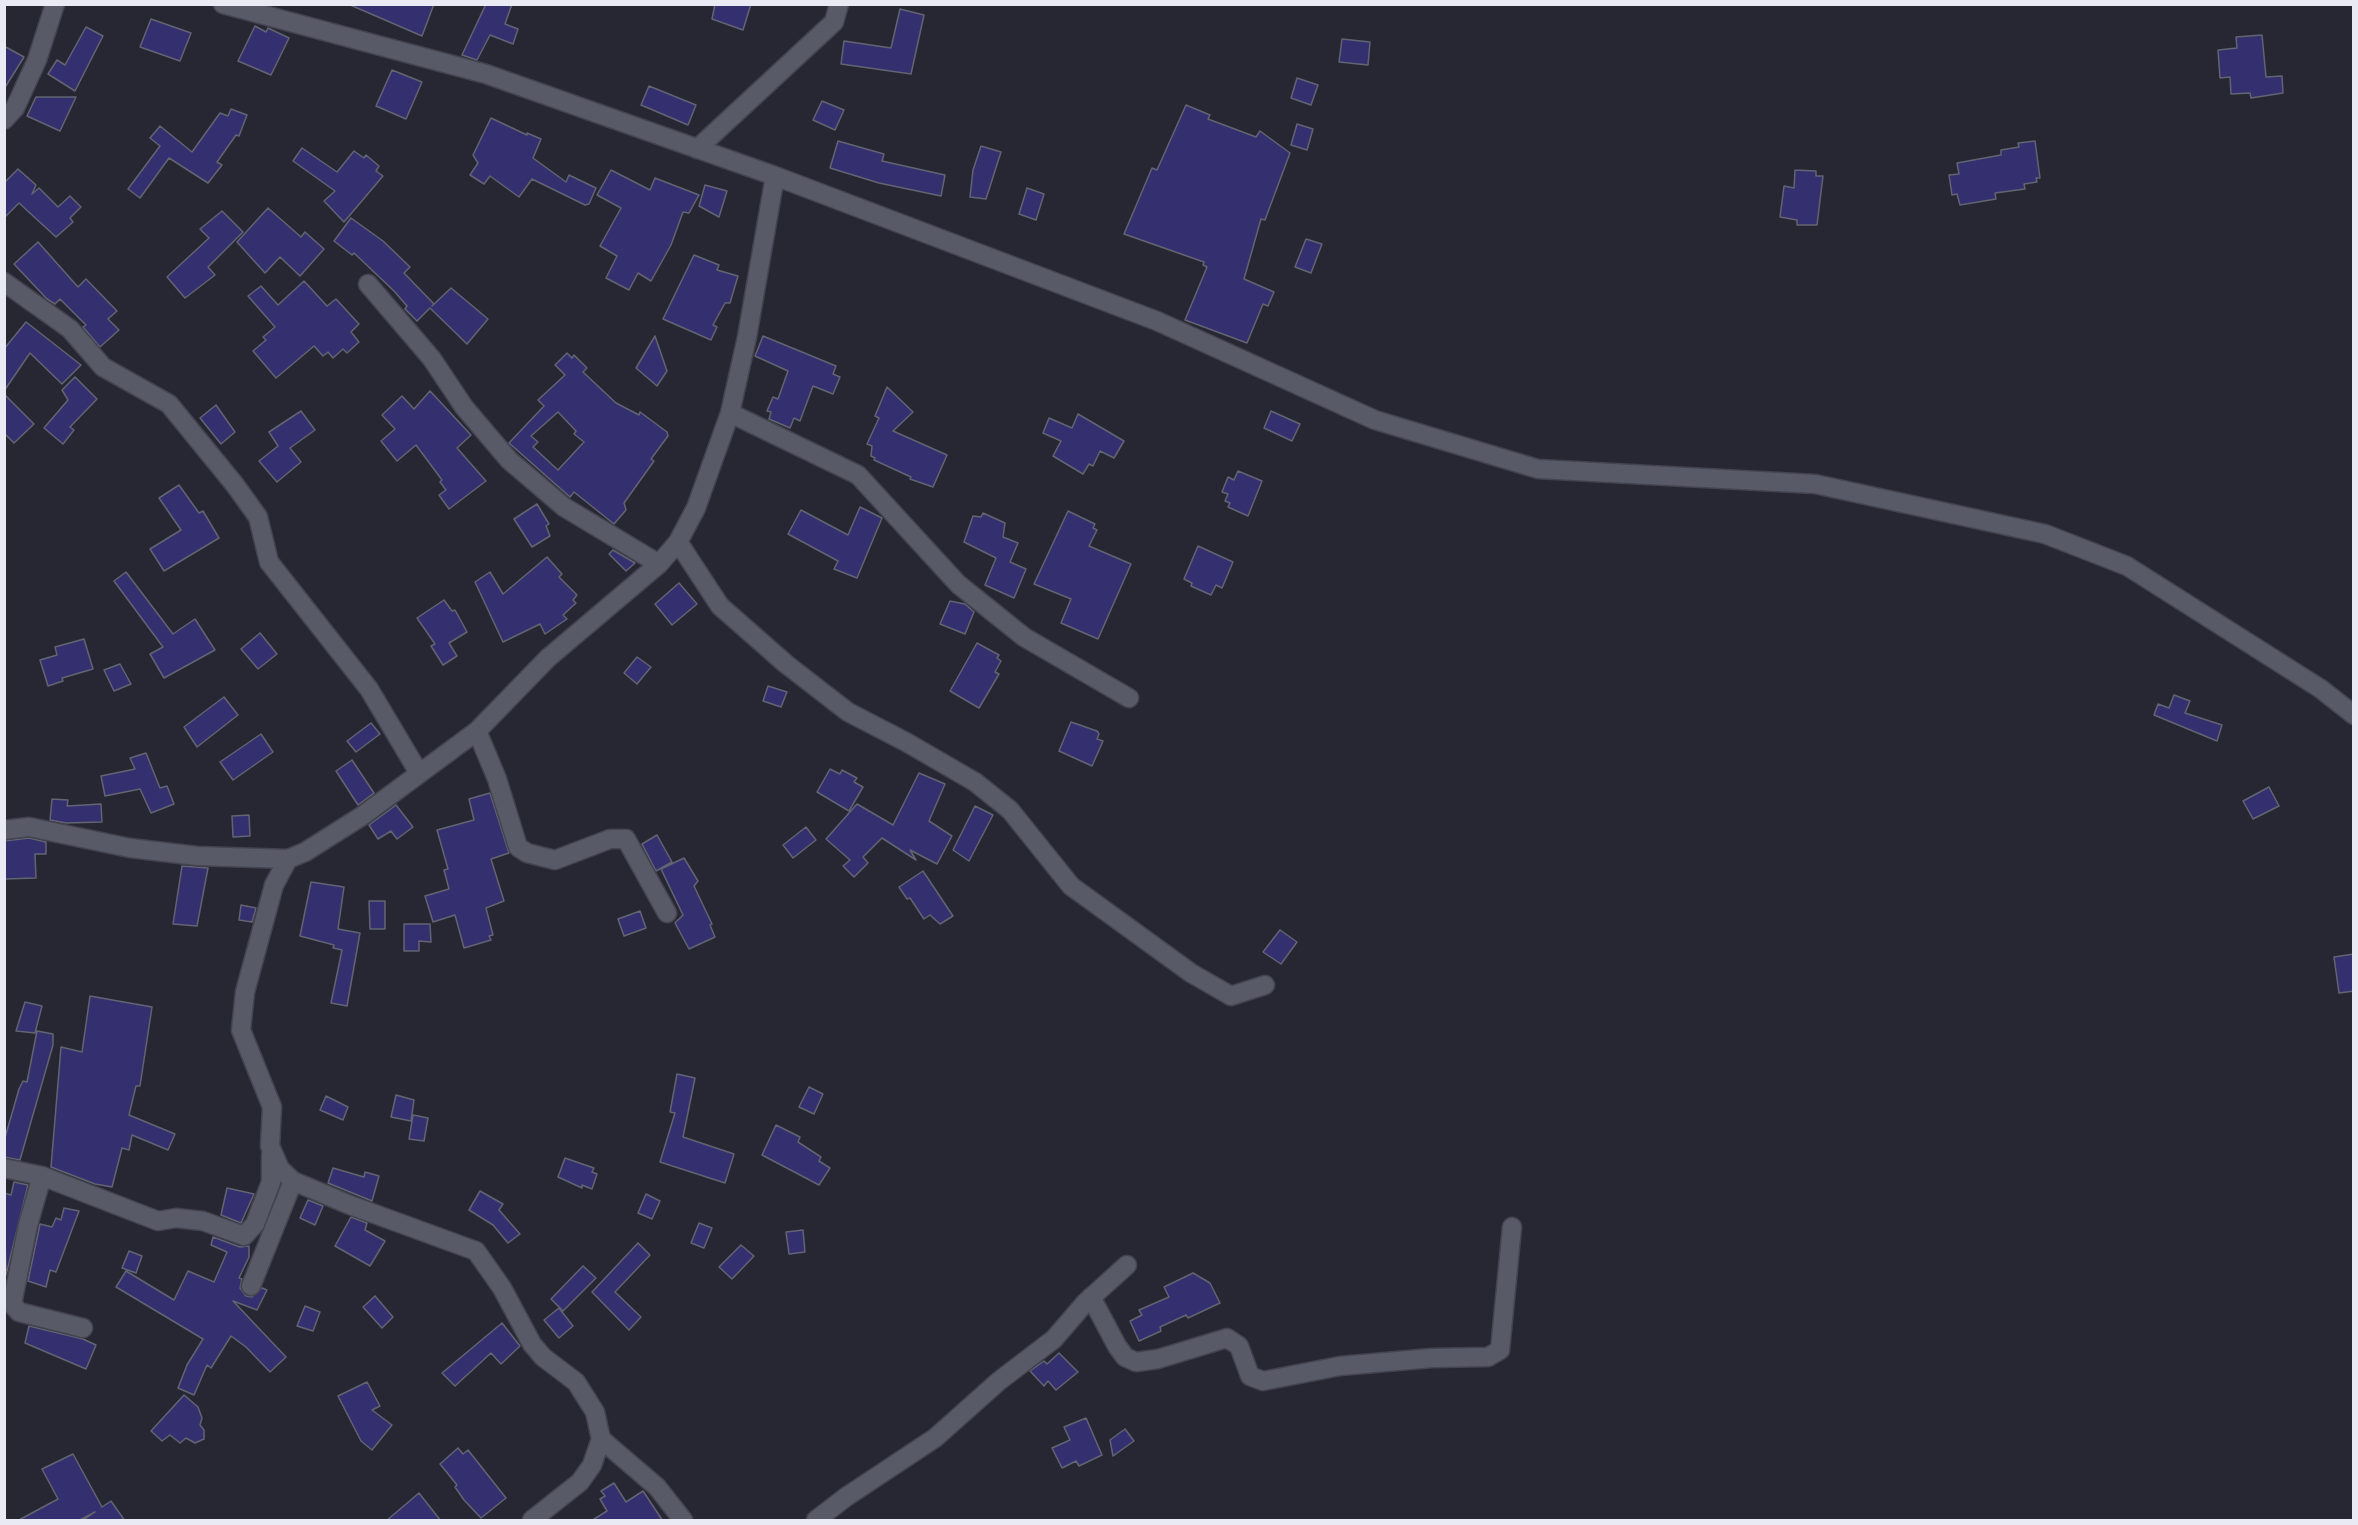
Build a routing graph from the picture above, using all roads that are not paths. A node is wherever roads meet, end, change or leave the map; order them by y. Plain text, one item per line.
1 (55, 4) edge
2 (223, 4) edge
3 (839, 4) edge
4 (4, 120) edge
5 (697, 149) junction
6 (775, 177) junction
7 (4, 282) edge
8 (368, 284) dead end
9 (730, 413) junction
10 (678, 542) junction
11 (659, 564) junction
12 (1129, 698) dead end
13 (2354, 715) edge
14 (477, 731) junction
15 (419, 774) junction
16 (4, 830) edge
17 (288, 859) junction
18 (667, 913) dead end
19 (1265, 985) dead end
20 (270, 1146) junction
21 (4, 1167) edge
22 (42, 1176) junction
23 (293, 1180) junction
24 (1512, 1227) dead end
25 (1127, 1265) dead end
26 (251, 1286) dead end
27 (1091, 1297) junction
28 (83, 1328) dead end
29 (600, 1439) junction
30 (532, 1521) edge
31 (683, 1521) edge
32 (816, 1521) edge

1 - 4 street
2 - 5 street
3 - 5 street
5 - 6 street
6 - 9 street
6 - 13 street
7 - 15 street
8 - 11 street
9 - 10 street
9 - 12 street
10 - 11 street
10 - 19 street
11 - 14 street
14 - 15 street
14 - 18 street
15 - 17 street
16 - 17 street
17 - 20 street
20 - 22 street
20 - 23 street
21 - 22 street
22 - 28 street
23 - 26 street
23 - 29 street
24 - 27 street
25 - 27 street
27 - 32 street
29 - 30 street
29 - 31 street

